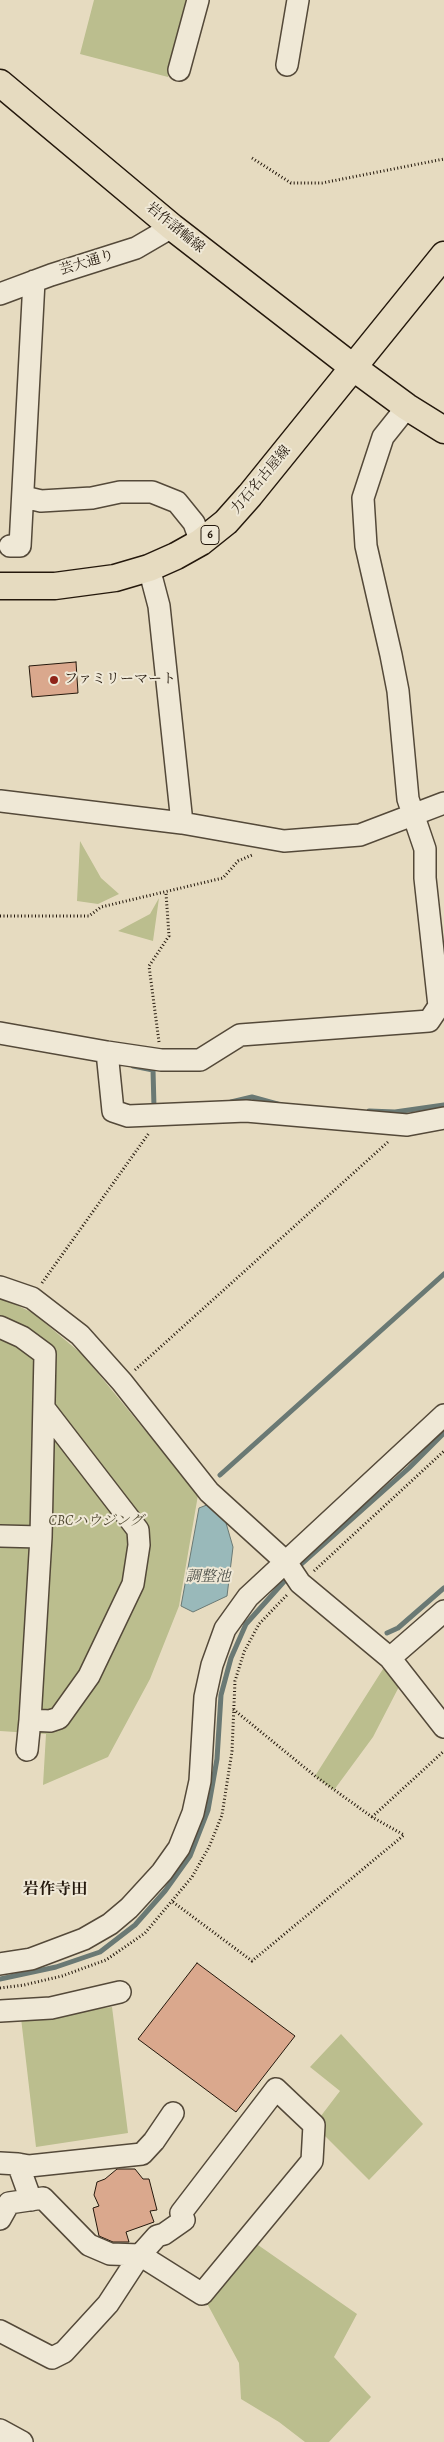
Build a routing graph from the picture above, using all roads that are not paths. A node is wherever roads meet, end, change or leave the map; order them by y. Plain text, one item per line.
1 (198, 0) edge
2 (298, 0) edge
3 (286, 65) dead end
4 (179, 70) dead end
5 (0, 83) edge
6 (172, 226) junction
7 (444, 255) edge
8 (34, 282) junction
9 (0, 294) edge
10 (354, 368) junction
11 (407, 407) junction
12 (444, 430) edge
13 (24, 497) junction
14 (201, 542) junction
15 (10, 546) dead end
16 (149, 568) junction
17 (0, 586) edge
18 (0, 801) edge
19 (444, 802) edge
20 (412, 814) junction
21 (182, 823) junction
22 (0, 1033) edge
23 (107, 1052) junction
24 (444, 1118) edge
25 (0, 1287) edge
26 (0, 1328) edge
27 (44, 1408) junction
28 (444, 1415) edge
29 (0, 1536) edge
30 (41, 1537) junction
31 (286, 1562) junction
32 (444, 1611) edge
33 (390, 1658) junction
34 (30, 1720) junction
35 (444, 1727) edge
36 (27, 1750) dead end
37 (0, 1964) edge
38 (120, 1992) dead end
39 (0, 2011) edge
40 (173, 2113) dead end
41 (9, 2164) edge
42 (31, 2200) dead end
43 (0, 2219) edge
44 (140, 2255) junction
45 (0, 2331) edge
46 (0, 2430) edge
47 (22, 2442) edge

1 - 4 street
2 - 3 street
5 - 6 main road, 岩作諸輪線
6 - 8 street, 芸大通り
6 - 10 main road, 岩作諸輪線
7 - 10 main road
8 - 9 street, 芸大通り
8 - 13 street
10 - 11 main road, 岩作諸輪線
10 - 14 main road, 力石名古屋線 / 6
11 - 12 main road, 岩作諸輪線
11 - 20 street
13 - 14 street
13 - 15 street
14 - 16 main road, 力石名古屋線 / 6
16 - 17 main road, 力石名古屋線 / 6
16 - 21 street
18 - 21 street
19 - 20 street
20 - 21 street
20 - 23 street
22 - 23 street
23 - 24 street
25 - 31 street
26 - 27 street
27 - 30 street
27 - 34 street
28 - 31 street
29 - 30 street
30 - 34 street
31 - 33 street
31 - 37 street
32 - 33 street
33 - 35 street
34 - 36 street
38 - 39 street
40 - 41 street
41 - 42 street
43 - 44 street
44 - 44 street
44 - 45 street
46 - 47 street

